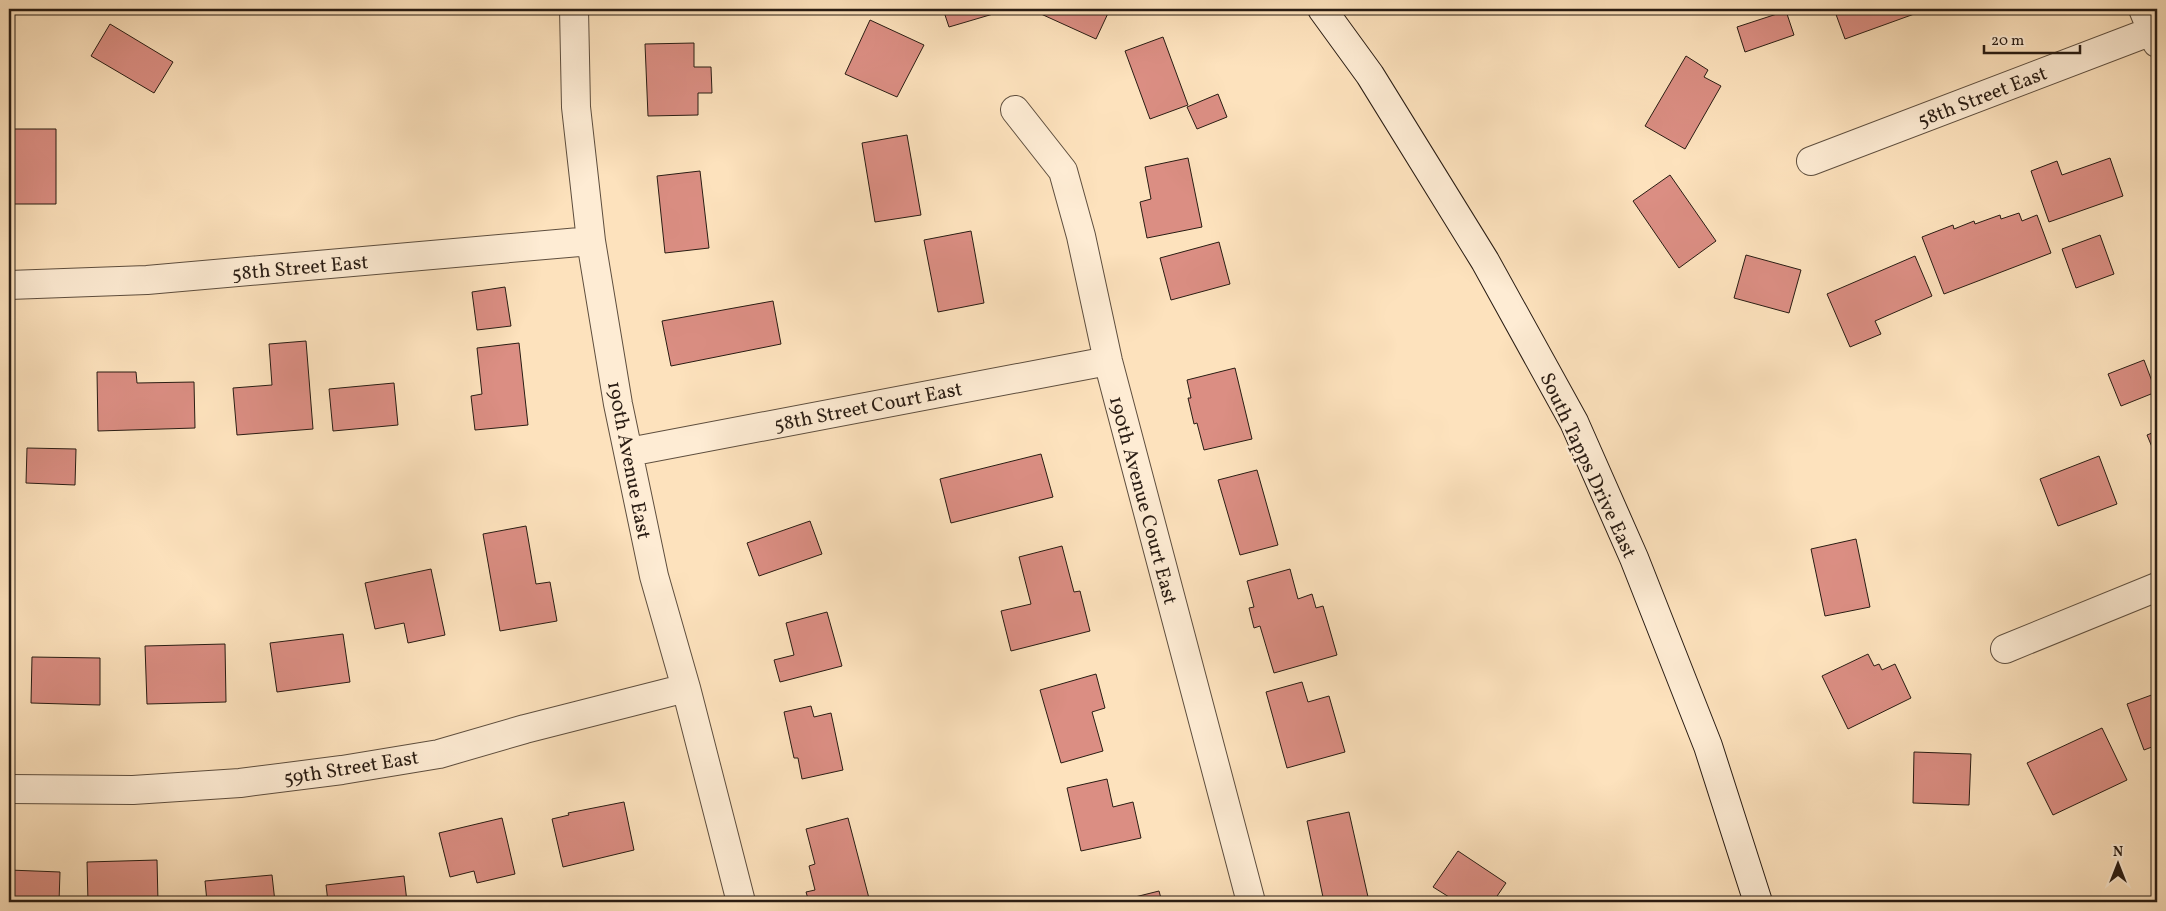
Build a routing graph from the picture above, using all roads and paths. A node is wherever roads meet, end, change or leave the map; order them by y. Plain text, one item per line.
1 (574, 9) edge
2 (1322, 9) edge
3 (2151, 28) edge
4 (1014, 110) dead end
5 (1811, 161) dead end
6 (590, 241) junction
7 (9, 285) edge
8 (1108, 361) junction
9 (629, 452) junction
10 (2157, 587) edge
11 (2005, 649) dead end
12 (686, 688) junction
13 (9, 789) edge
14 (741, 902) edge
15 (1251, 902) edge
16 (1758, 902) edge

1 - 6 street, 190th Avenue East
2 - 16 street, South Tapps Drive East
3 - 5 street, 58th Street East
4 - 8 street, 190th Avenue Court East
6 - 7 street, 58th Street East
6 - 9 street, 190th Avenue East
8 - 9 street, 58th Street Court East
8 - 15 street, 190th Avenue Court East
9 - 12 street, 190th Avenue East
10 - 11 street
12 - 13 street, 59th Street East
12 - 14 street, 190th Avenue East

